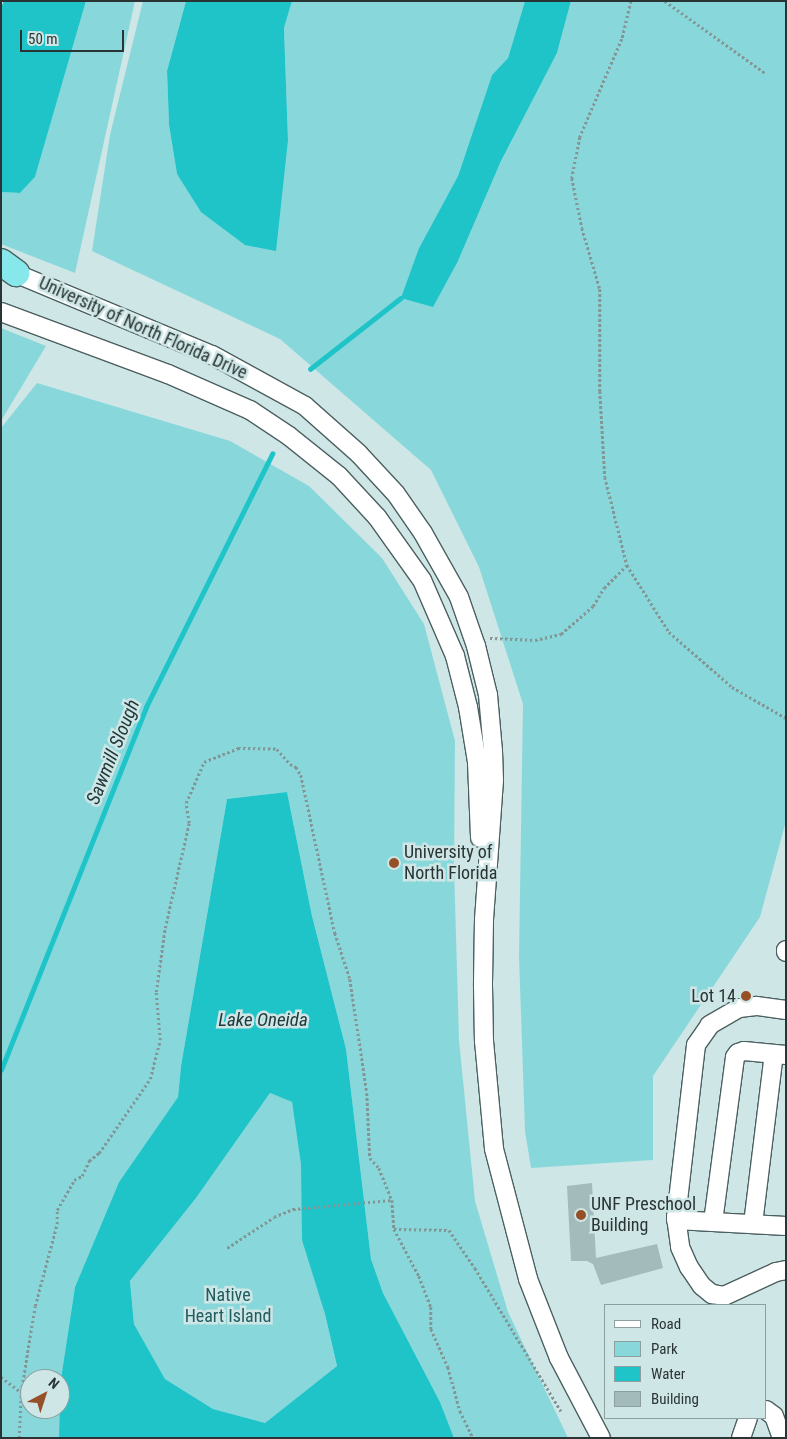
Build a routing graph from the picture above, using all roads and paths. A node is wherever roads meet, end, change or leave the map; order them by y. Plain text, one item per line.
1 (631, 1) edge
2 (665, 1) edge
3 (765, 73) dead end
4 (6, 267) edge
5 (1, 312) edge
6 (627, 565) junction
7 (474, 639) junction
8 (786, 718) edge
9 (484, 919) junction
10 (786, 1010) edge
11 (780, 1055) edge
12 (392, 1200) junction
13 (676, 1220) junction
14 (713, 1222) junction
15 (753, 1224) junction
16 (786, 1226) edge
17 (394, 1229) junction
18 (227, 1248) dead end
19 (786, 1270) edge
20 (712, 1300) edge
21 (25, 1369) edge
22 (1, 1377) edge
23 (20, 1391) edge
24 (774, 1410) edge
25 (561, 1411) dead end
26 (20, 1419) edge
27 (748, 1419) edge
28 (20, 1438) edge
29 (473, 1438) edge
30 (601, 1438) edge
31 (741, 1438) edge
32 (782, 1438) edge

1 - 6 path
2 - 3 path
4 - 7 street, University of North Florida Drive
5 - 9 street, University of North Florida Drive
6 - 7 path
6 - 8 path
7 - 9 street, University of North Florida Drive
9 - 30 street, University of North Florida Drive
10 - 13 street
11 - 14 street
11 - 15 street
12 - 17 path
12 - 18 path
12 - 21 path
13 - 14 street
13 - 20 street
14 - 15 street
15 - 16 street
17 - 25 path
17 - 29 path
19 - 20 street
22 - 23 path
24 - 32 street
26 - 28 path
27 - 31 street

